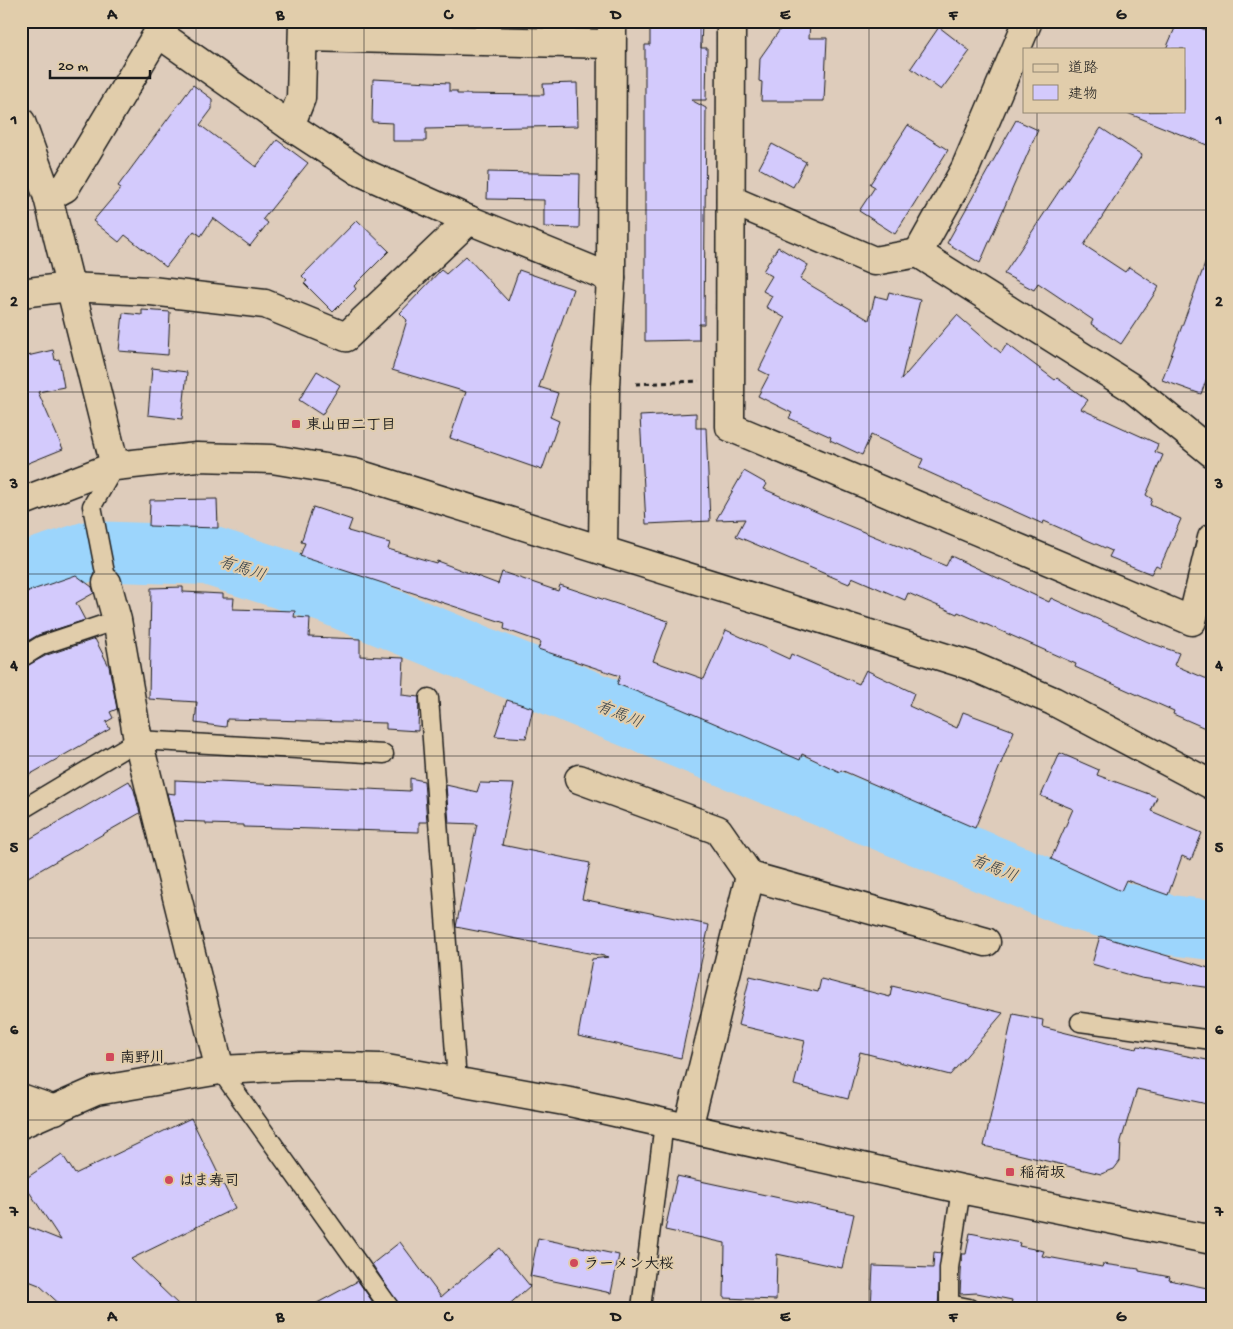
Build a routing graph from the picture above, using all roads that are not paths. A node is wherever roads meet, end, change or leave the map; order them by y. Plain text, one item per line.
1 (731, 21) edge
2 (1028, 21) edge
3 (158, 27) edge
4 (304, 29) edge
5 (612, 32) edge
6 (21, 122) edge
7 (290, 126) junction
8 (48, 197) junction
9 (731, 200) junction
10 (469, 220) junction
11 (918, 254) junction
12 (610, 278) junction
13 (69, 287) junction
14 (21, 294) edge
15 (1212, 453) edge
16 (115, 466) junction
17 (21, 502) edge
18 (1212, 538) edge
19 (603, 550) junction
20 (107, 583) joint
21 (116, 620) junction
22 (21, 658) edge
23 (429, 698) dead end
24 (138, 740) junction
25 (384, 754) dead end
26 (579, 779) dead end
27 (1212, 785) edge
28 (21, 810) edge
29 (750, 876) junction
30 (986, 942) dead end
31 (1080, 1022) dead end
32 (1212, 1040) edge
33 (220, 1070) junction
34 (457, 1081) junction
35 (21, 1098) edge
36 (55, 1110) junction
37 (21, 1124) edge
38 (676, 1125) junction
39 (961, 1189) junction
40 (1212, 1240) edge
41 (949, 1306) edge
42 (390, 1308) edge
43 (641, 1308) edge
44 (969, 1308) edge

1 - 9 street
2 - 11 street
3 - 7 street
3 - 8 street
4 - 5 street
4 - 7 street
5 - 12 street
6 - 8 street
7 - 10 street
8 - 13 street
9 - 11 street
9 - 18 street
10 - 12 street
10 - 13 street
11 - 15 street
12 - 19 street
13 - 14 street
13 - 16 street
16 - 17 street
16 - 19 street
16 - 20 lane
19 - 27 street
20 - 21 street
21 - 22 lane
21 - 24 street
23 - 34 lane
24 - 25 lane
24 - 28 lane
24 - 33 street
26 - 29 street
29 - 30 street
29 - 38 street
31 - 32 lane
33 - 34 street
33 - 36 street
33 - 42 lane
34 - 38 street
35 - 36 street
36 - 37 street
38 - 39 street
38 - 43 lane
39 - 40 street
39 - 41 lane
41 - 44 lane

